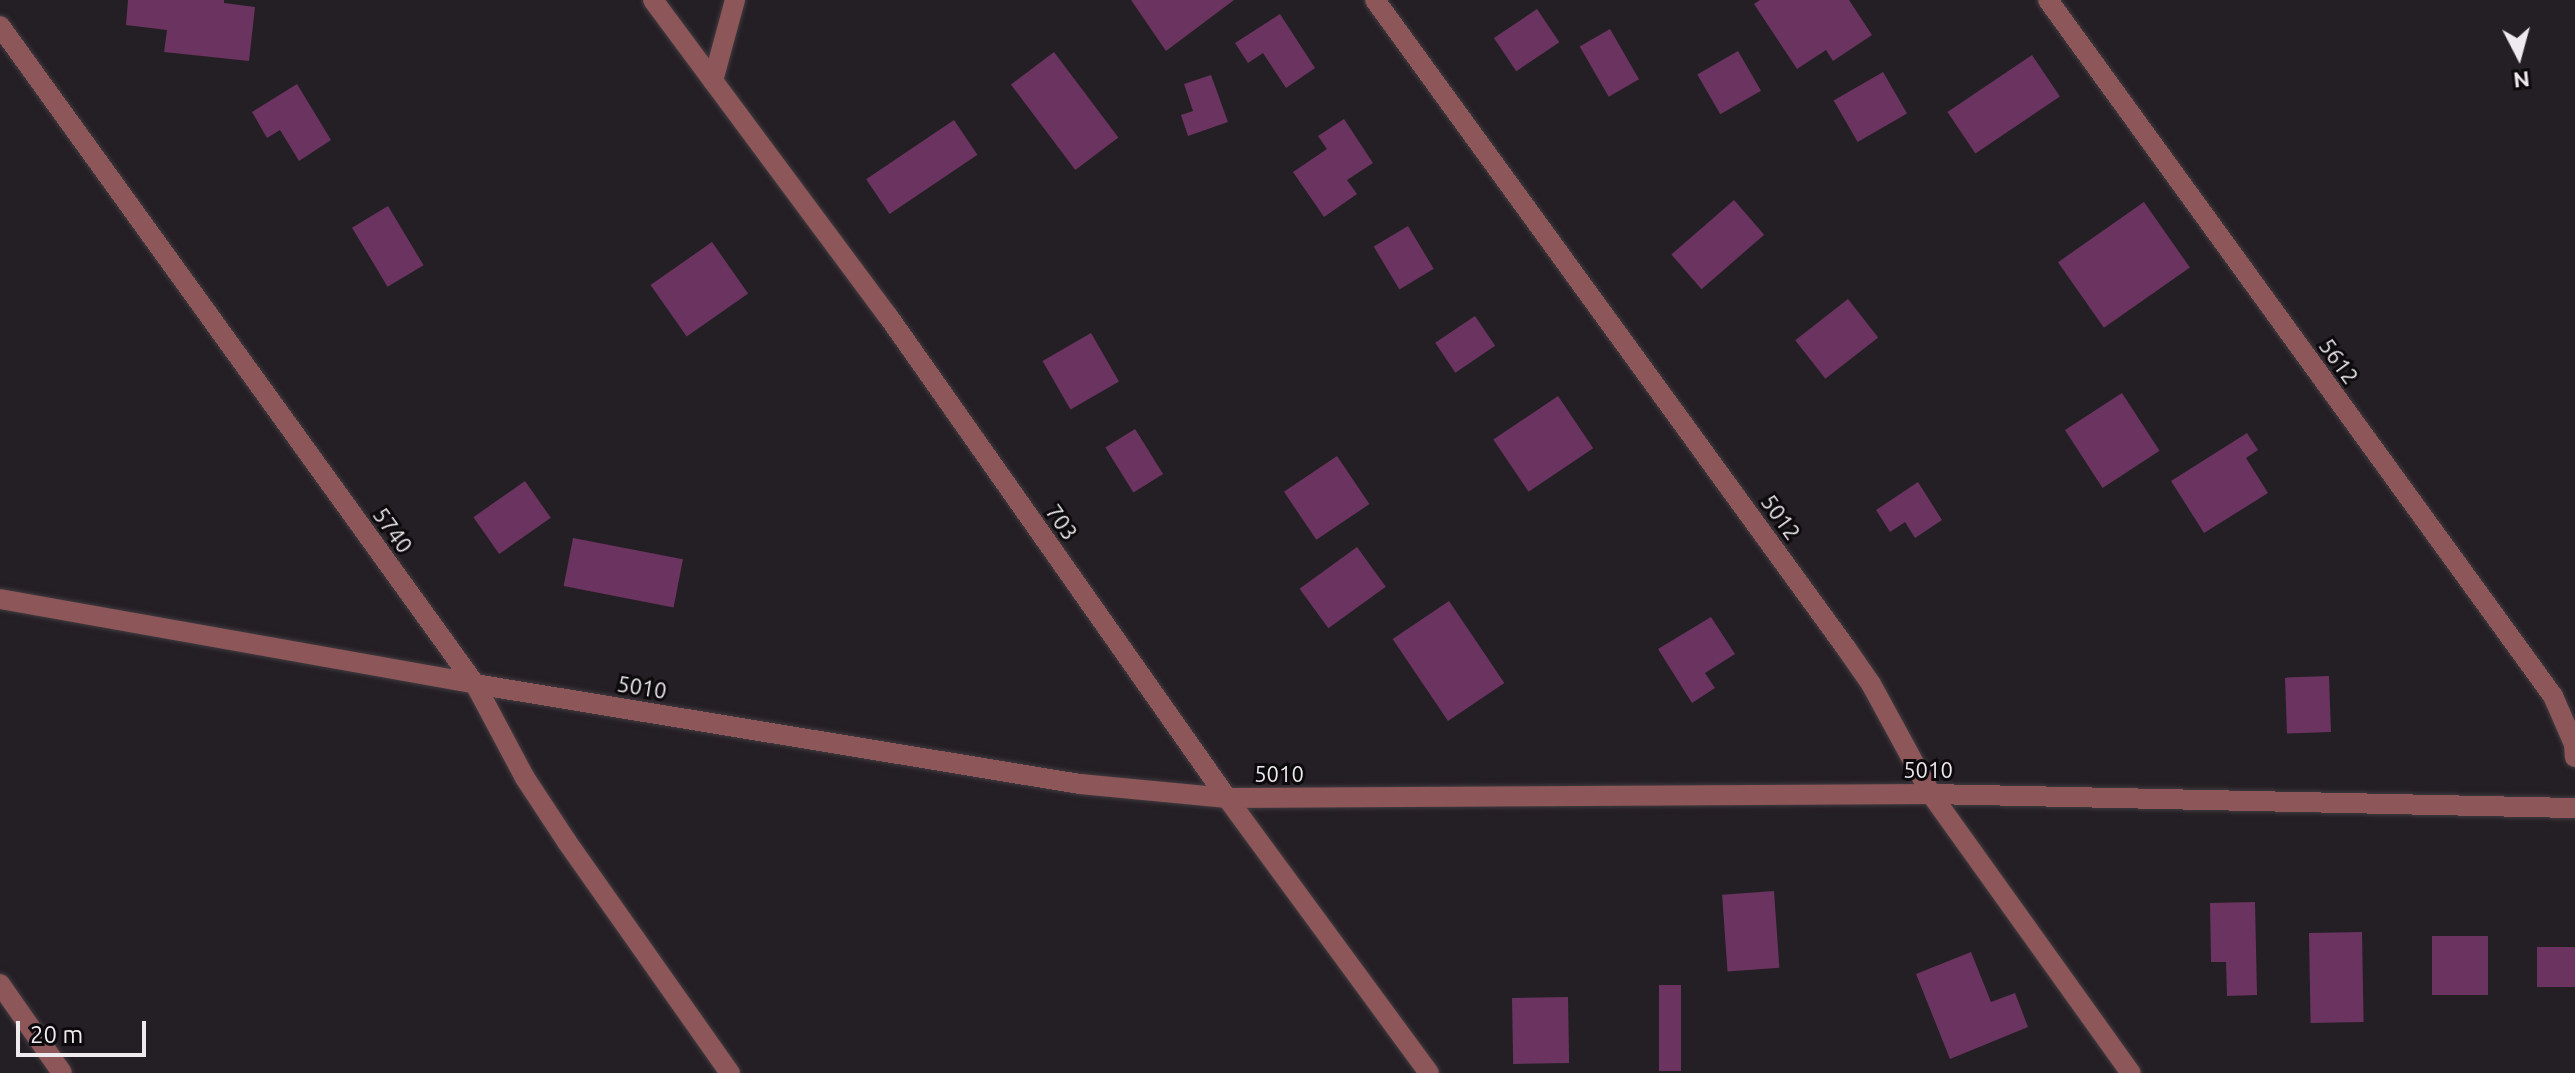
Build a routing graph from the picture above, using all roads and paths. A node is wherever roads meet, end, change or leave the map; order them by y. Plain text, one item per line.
1 (653, 0) edge
2 (735, 0) edge
3 (1375, 0) edge
4 (2048, 0) edge
5 (0, 26) edge
6 (713, 81) junction
7 (0, 599) edge
8 (475, 684) junction
9 (2575, 757) edge
10 (1931, 794) junction
11 (1227, 798) junction
12 (2575, 808) edge
13 (0, 984) edge
14 (62, 1073) edge
15 (730, 1073) edge
16 (1429, 1073) edge
17 (2131, 1073) edge

1 - 6 street, 703
2 - 6 street
3 - 10 street, 5012
4 - 9 street, 5612
5 - 8 street, 5740
6 - 11 street, 703
7 - 8 street, 5010
8 - 11 street, 5010
8 - 15 street, 5740
10 - 11 street, 5010
10 - 12 street, 5010
10 - 17 street, 5012
11 - 16 street, 703
13 - 14 street

